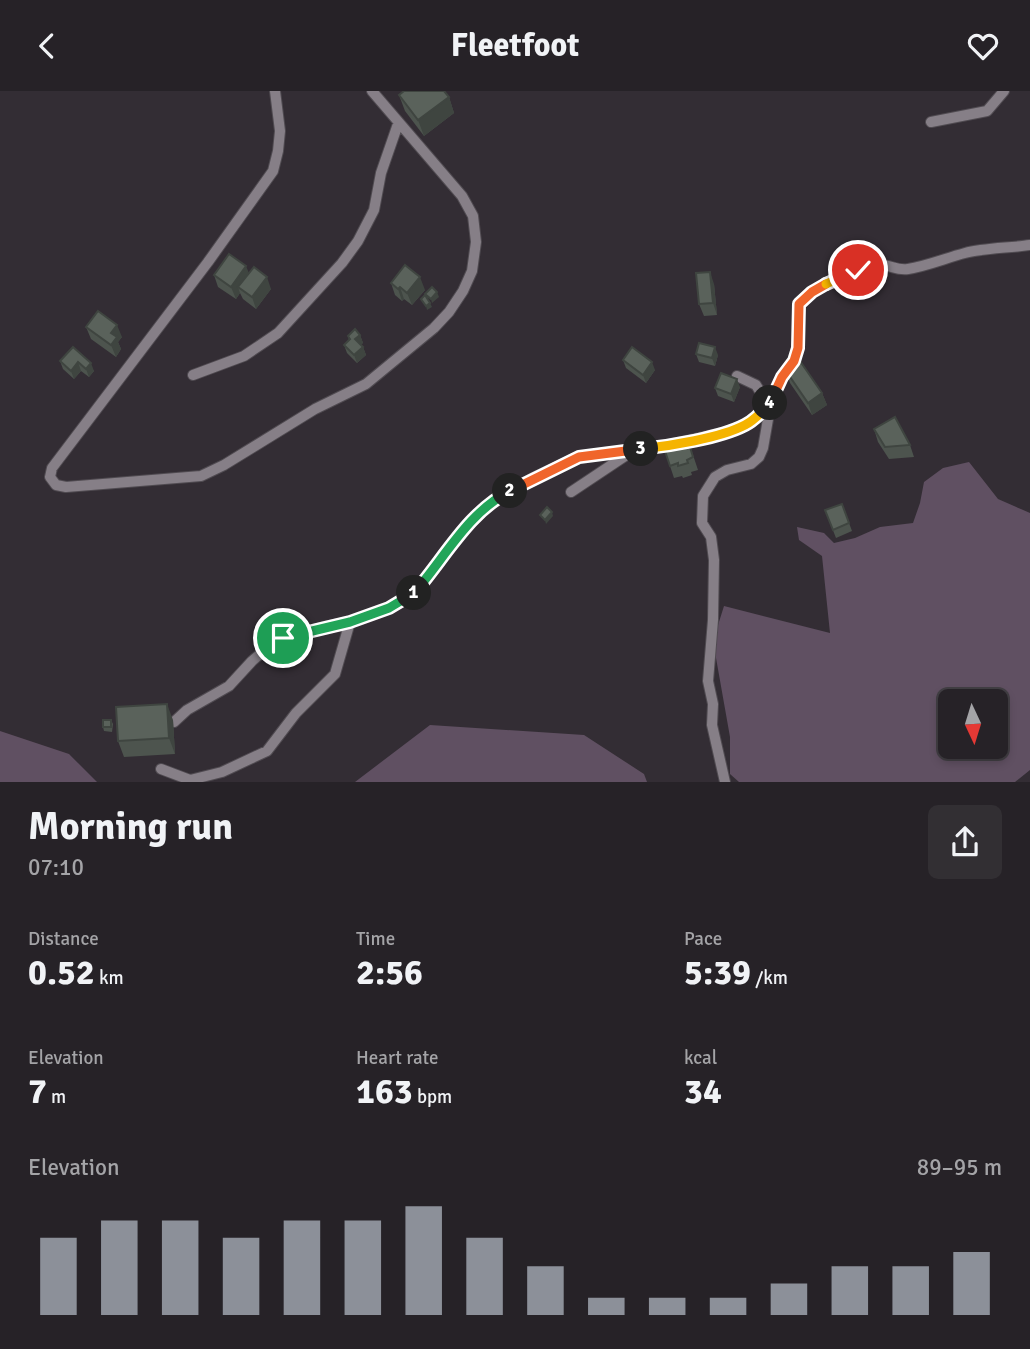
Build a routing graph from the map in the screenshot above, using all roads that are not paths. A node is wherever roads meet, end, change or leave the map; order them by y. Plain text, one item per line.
1 (275, 91) edge
2 (372, 91) edge
3 (1003, 91) edge
4 (931, 122) dead end
5 (398, 124) junction
6 (1030, 246) edge
7 (193, 375) dead end
8 (737, 376) edge
9 (769, 403) junction
10 (635, 450) junction
11 (571, 492) dead end
12 (350, 622) junction
13 (174, 722) dead end
14 (161, 769) dead end
15 (725, 782) edge

1 - 5 street
2 - 5 street
3 - 4 street
5 - 7 street
6 - 9 street
8 - 9 street
9 - 10 street
9 - 15 street
10 - 11 street
10 - 12 street
12 - 13 street
12 - 14 street

